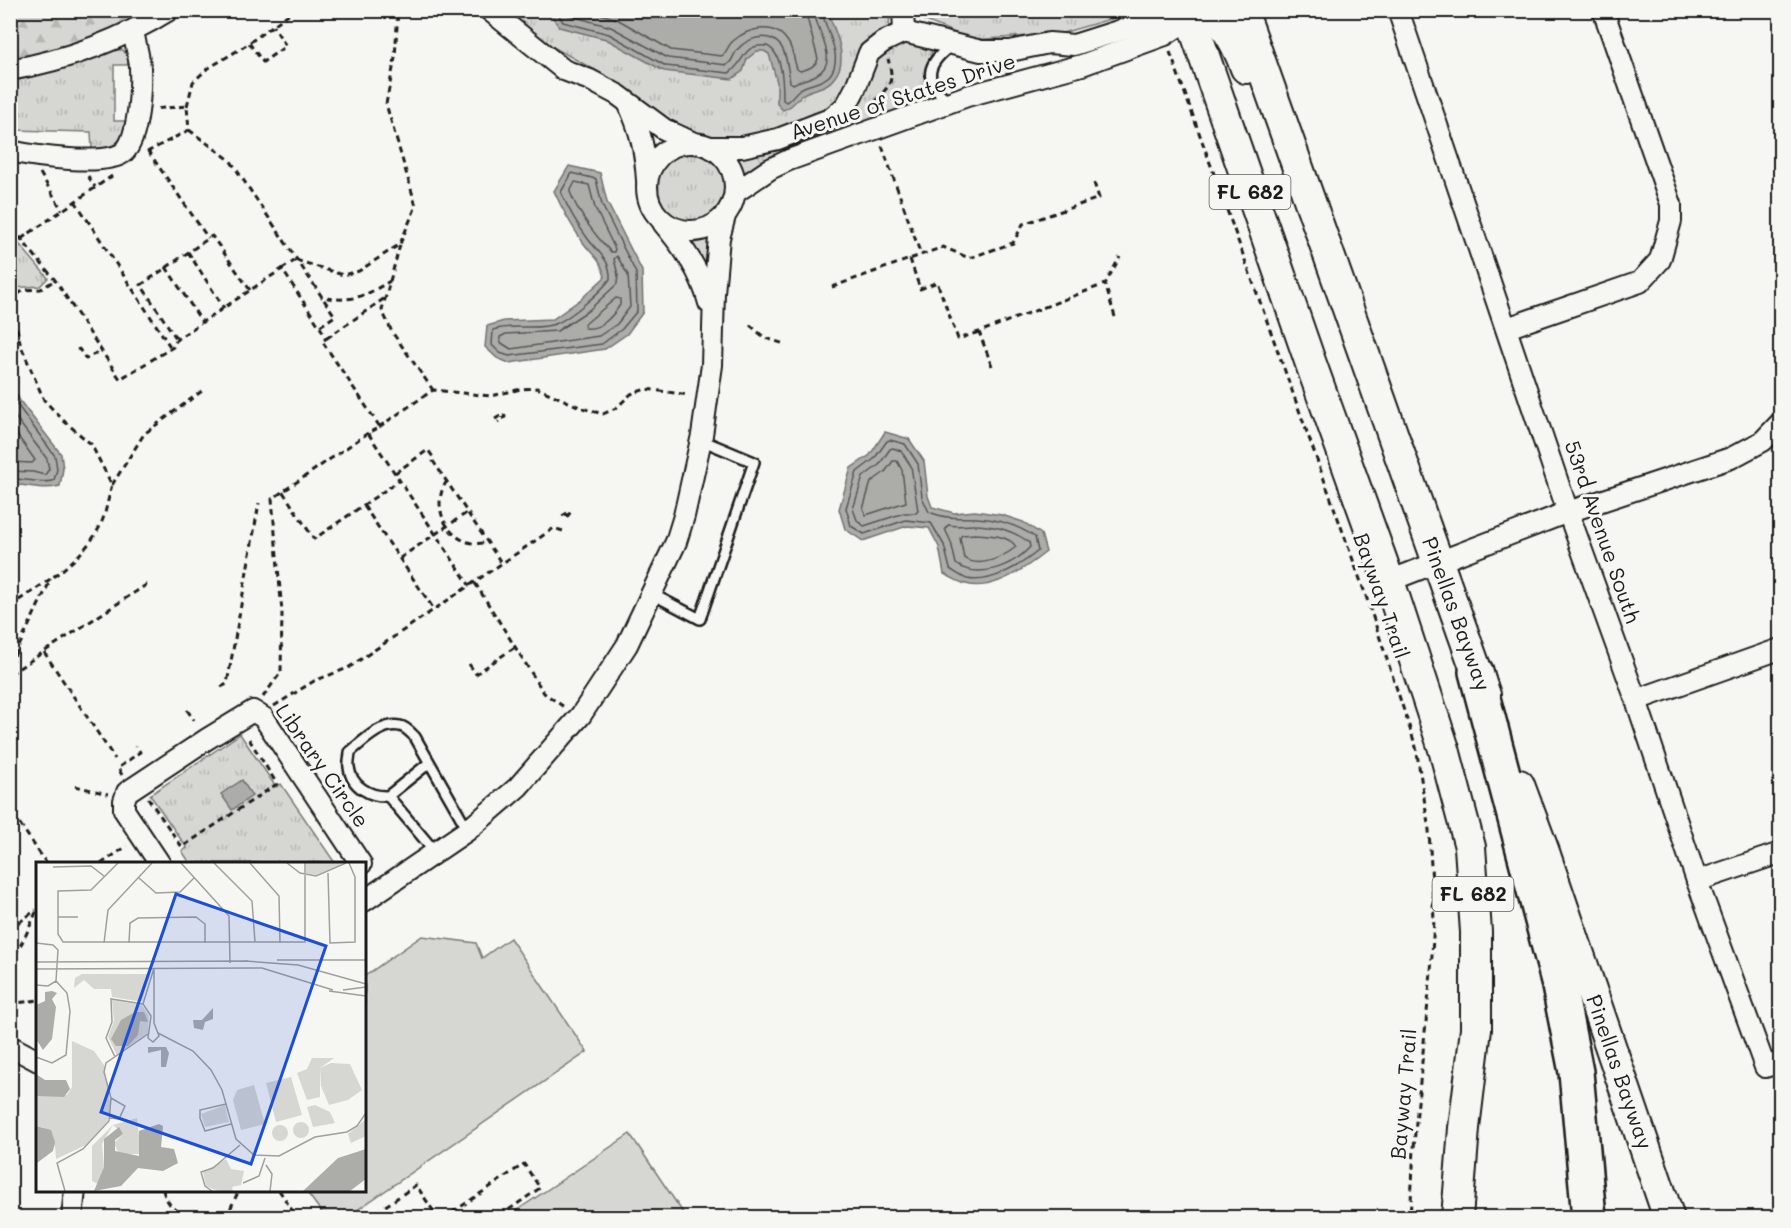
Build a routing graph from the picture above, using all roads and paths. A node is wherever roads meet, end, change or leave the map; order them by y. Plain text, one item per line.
1 (169, 10) edge
2 (294, 10) edge
3 (398, 10) edge
4 (489, 10) edge
5 (903, 10) edge
6 (1242, 10) edge
7 (1398, 10) edge
8 (1603, 10) edge
9 (1192, 13) edge
10 (273, 26) junction
11 (133, 31) junction
12 (904, 32) junction
13 (1165, 35) junction
14 (249, 43) junction
15 (954, 44) junction
16 (887, 53) dead end
17 (10, 70) edge
18 (950, 102) junction
19 (629, 105) junction
20 (187, 106) dead end
21 (871, 111) dead end
22 (189, 130) dead end
23 (880, 140) dead end
24 (702, 145) junction
25 (148, 151) dead end
26 (20, 153) edge
27 (1094, 183) dead end
28 (647, 184) junction
29 (736, 192) junction
30 (75, 201) dead end
31 (62, 210) dead end
32 (1315, 214) junction
33 (725, 216) junction
34 (10, 218) edge
35 (659, 218) junction
36 (208, 238) junction
37 (400, 244) junction
38 (188, 252) junction
39 (921, 255) junction
40 (1120, 257) dead end
41 (910, 259) junction
42 (296, 260) junction
43 (166, 267) junction
44 (282, 269) junction
45 (56, 280) junction
46 (390, 281) junction
47 (1105, 284) junction
48 (141, 285) junction
49 (832, 286) dead end
50 (133, 290) junction
51 (250, 290) junction
52 (322, 297) junction
53 (385, 298) junction
54 (224, 308) junction
55 (1115, 317) dead end
56 (713, 321) junction
57 (202, 322) junction
58 (750, 325) dead end
59 (320, 326) junction
60 (1507, 328) junction
61 (979, 332) junction
62 (327, 338) junction
63 (177, 339) junction
64 (785, 344) dead end
65 (171, 348) junction
66 (77, 350) dead end
67 (101, 350) junction
68 (992, 366) dead end
69 (433, 390) junction
70 (202, 391) dead end
71 (697, 396) dead end
72 (1780, 423) edge
73 (380, 427) junction
74 (368, 433) junction
75 (701, 440) junction
76 (395, 473) junction
77 (400, 480) junction
78 (447, 481) junction
79 (112, 485) junction
80 (283, 492) junction
81 (259, 503) dead end
82 (364, 506) junction
83 (468, 512) junction
84 (1568, 512) junction
85 (446, 527) junction
86 (563, 531) dead end
87 (436, 533) junction
88 (488, 542) junction
89 (400, 558) junction
90 (1437, 562) junction
91 (502, 564) junction
92 (52, 577) junction
93 (1389, 581) junction
94 (149, 583) dead end
95 (476, 583) junction
96 (470, 586) junction
97 (652, 594) junction
98 (10, 606) edge
99 (433, 608) dead end
100 (515, 646) junction
101 (1780, 649) edge
102 (44, 652) junction
103 (470, 664) dead end
104 (10, 665) edge
105 (1476, 672) junction
106 (10, 674) edge
107 (221, 687) dead end
108 (1636, 700) junction
109 (263, 709) junction
110 (187, 710) dead end
111 (571, 712) dead end
112 (194, 720) dead end
113 (242, 728) dead end
114 (115, 759) dead end
115 (429, 763) junction
116 (75, 786) dead end
117 (146, 794) dead end
118 (116, 795) dead end
119 (388, 796) junction
120 (10, 820) edge
121 (20, 824) junction
122 (10, 830) edge
123 (468, 830) junction
124 (142, 837) junction
125 (436, 853) junction
126 (1780, 853) edge
127 (46, 862) edge
128 (104, 862) edge
129 (159, 862) edge
130 (360, 862) edge
131 (366, 876) edge
132 (1697, 881) junction
133 (372, 896) edge
134 (36, 910) edge
135 (36, 911) edge
136 (10, 929) edge
137 (15, 956) junction
138 (10, 957) edge
139 (10, 964) edge
140 (36, 1000) edge
141 (10, 1004) edge
142 (10, 1047) edge
143 (36, 1060) edge
144 (1773, 1065) edge
145 (75, 1192) edge
146 (163, 1192) edge
147 (239, 1192) edge
148 (280, 1192) edge
149 (72, 1218) edge
150 (186, 1218) edge
151 (226, 1218) edge
152 (297, 1218) edge
153 (368, 1218) edge
154 (438, 1218) edge
155 (444, 1218) edge
156 (497, 1218) edge
157 (1410, 1218) edge
158 (1457, 1218) edge
159 (1589, 1218) edge
160 (1669, 1218) edge

1 - 11 street
2 - 10 path
3 - 37 path
4 - 19 street
5 - 12 street
6 - 32 main road, Pinellas Bayway / FL 682
7 - 60 street, 53rd Avenue South
8 - 60 street
9 - 13 street, Avenue of States Drive
9 - 15 street, Avenue of States Drive
9 - 32 main road
9 - 93 main road, FL 682
10 - 14 path
10 - 14 path
11 - 17 street
11 - 26 street
12 - 15 street, Avenue of States Drive
12 - 24 street, Avenue of States Drive
13 - 18 street, Avenue of States Drive
13 - 157 path, Bayway Trail
14 - 20 path
15 - 18 lane
16 - 21 path
18 - 29 street, Avenue of States Drive
19 - 24 street
19 - 28 street
22 - 42 path
23 - 39 path
24 - 28 street
24 - 29 street
25 - 36 path
26 - 31 path
27 - 39 path
28 - 35 street
29 - 33 street
30 - 50 path
32 - 90 main road, Pinellas Bayway / FL 682
33 - 35 street
33 - 56 street
34 - 45 path
35 - 56 street
36 - 38 path
36 - 51 path
37 - 42 path
37 - 46 path
38 - 43 path
38 - 54 path
39 - 41 path
40 - 47 path
41 - 49 path
41 - 61 path
42 - 44 path
42 - 52 path
43 - 48 path
43 - 57 path
44 - 51 path
44 - 59 path
45 - 67 path
45 - 79 path
46 - 52 path
46 - 53 path
47 - 55 path
47 - 61 path
48 - 50 path
48 - 63 path
50 - 65 path
51 - 54 path
52 - 59 path
53 - 62 path
53 - 69 path
54 - 57 path
56 - 75 street
57 - 63 path
58 - 64 path
59 - 62 path
60 - 84 street, 53rd Avenue South
61 - 68 path
62 - 73 path
63 - 65 path
65 - 67 path
66 - 67 path
69 - 71 path
69 - 73 path
70 - 79 path
72 - 84 street
73 - 74 path
74 - 76 path
74 - 80 path
75 - 97 street
75 - 97 lane
76 - 77 path
76 - 78 path
77 - 82 path
77 - 87 path
78 - 83 path
78 - 85 path
79 - 92 path
80 - 82 path
80 - 109 path
81 - 107 path
82 - 89 path
83 - 85 path
83 - 88 path
84 - 90 street
84 - 108 street, 53rd Avenue South
85 - 87 path
85 - 88 path
86 - 91 path
87 - 89 path
87 - 96 path
88 - 91 path
89 - 99 path
90 - 93 street
90 - 105 main road, Pinellas Bayway / FL 682
91 - 95 path
92 - 98 path
92 - 104 path
93 - 158 main road, FL 682
94 - 102 path
95 - 96 path
95 - 100 path
96 - 109 path
97 - 123 street
100 - 103 path
100 - 111 path
101 - 108 street
102 - 106 path
102 - 114 path
105 - 159 highway
105 - 160 main road, Pinellas Bayway / FL 682
108 - 132 street, 53rd Avenue South
109 - 124 street, Library Circle
109 - 130 street, Library Circle
110 - 112 path
113 - 117 path
115 - 119 lane
115 - 119 lane
115 - 123 lane
116 - 118 path
119 - 125 lane
120 - 121 path
121 - 122 path
121 - 127 path
123 - 125 street
124 - 128 path
124 - 129 street, Library Circle
125 - 133 street
126 - 132 street
131 - 133 street
132 - 144 street, 53rd Avenue South
134 - 136 path
135 - 137 path
137 - 138 path
137 - 139 path
140 - 141 path
142 - 143 street
145 - 149 street
146 - 150 path
147 - 151 path
148 - 152 path
153 - 154 path
155 - 156 path

